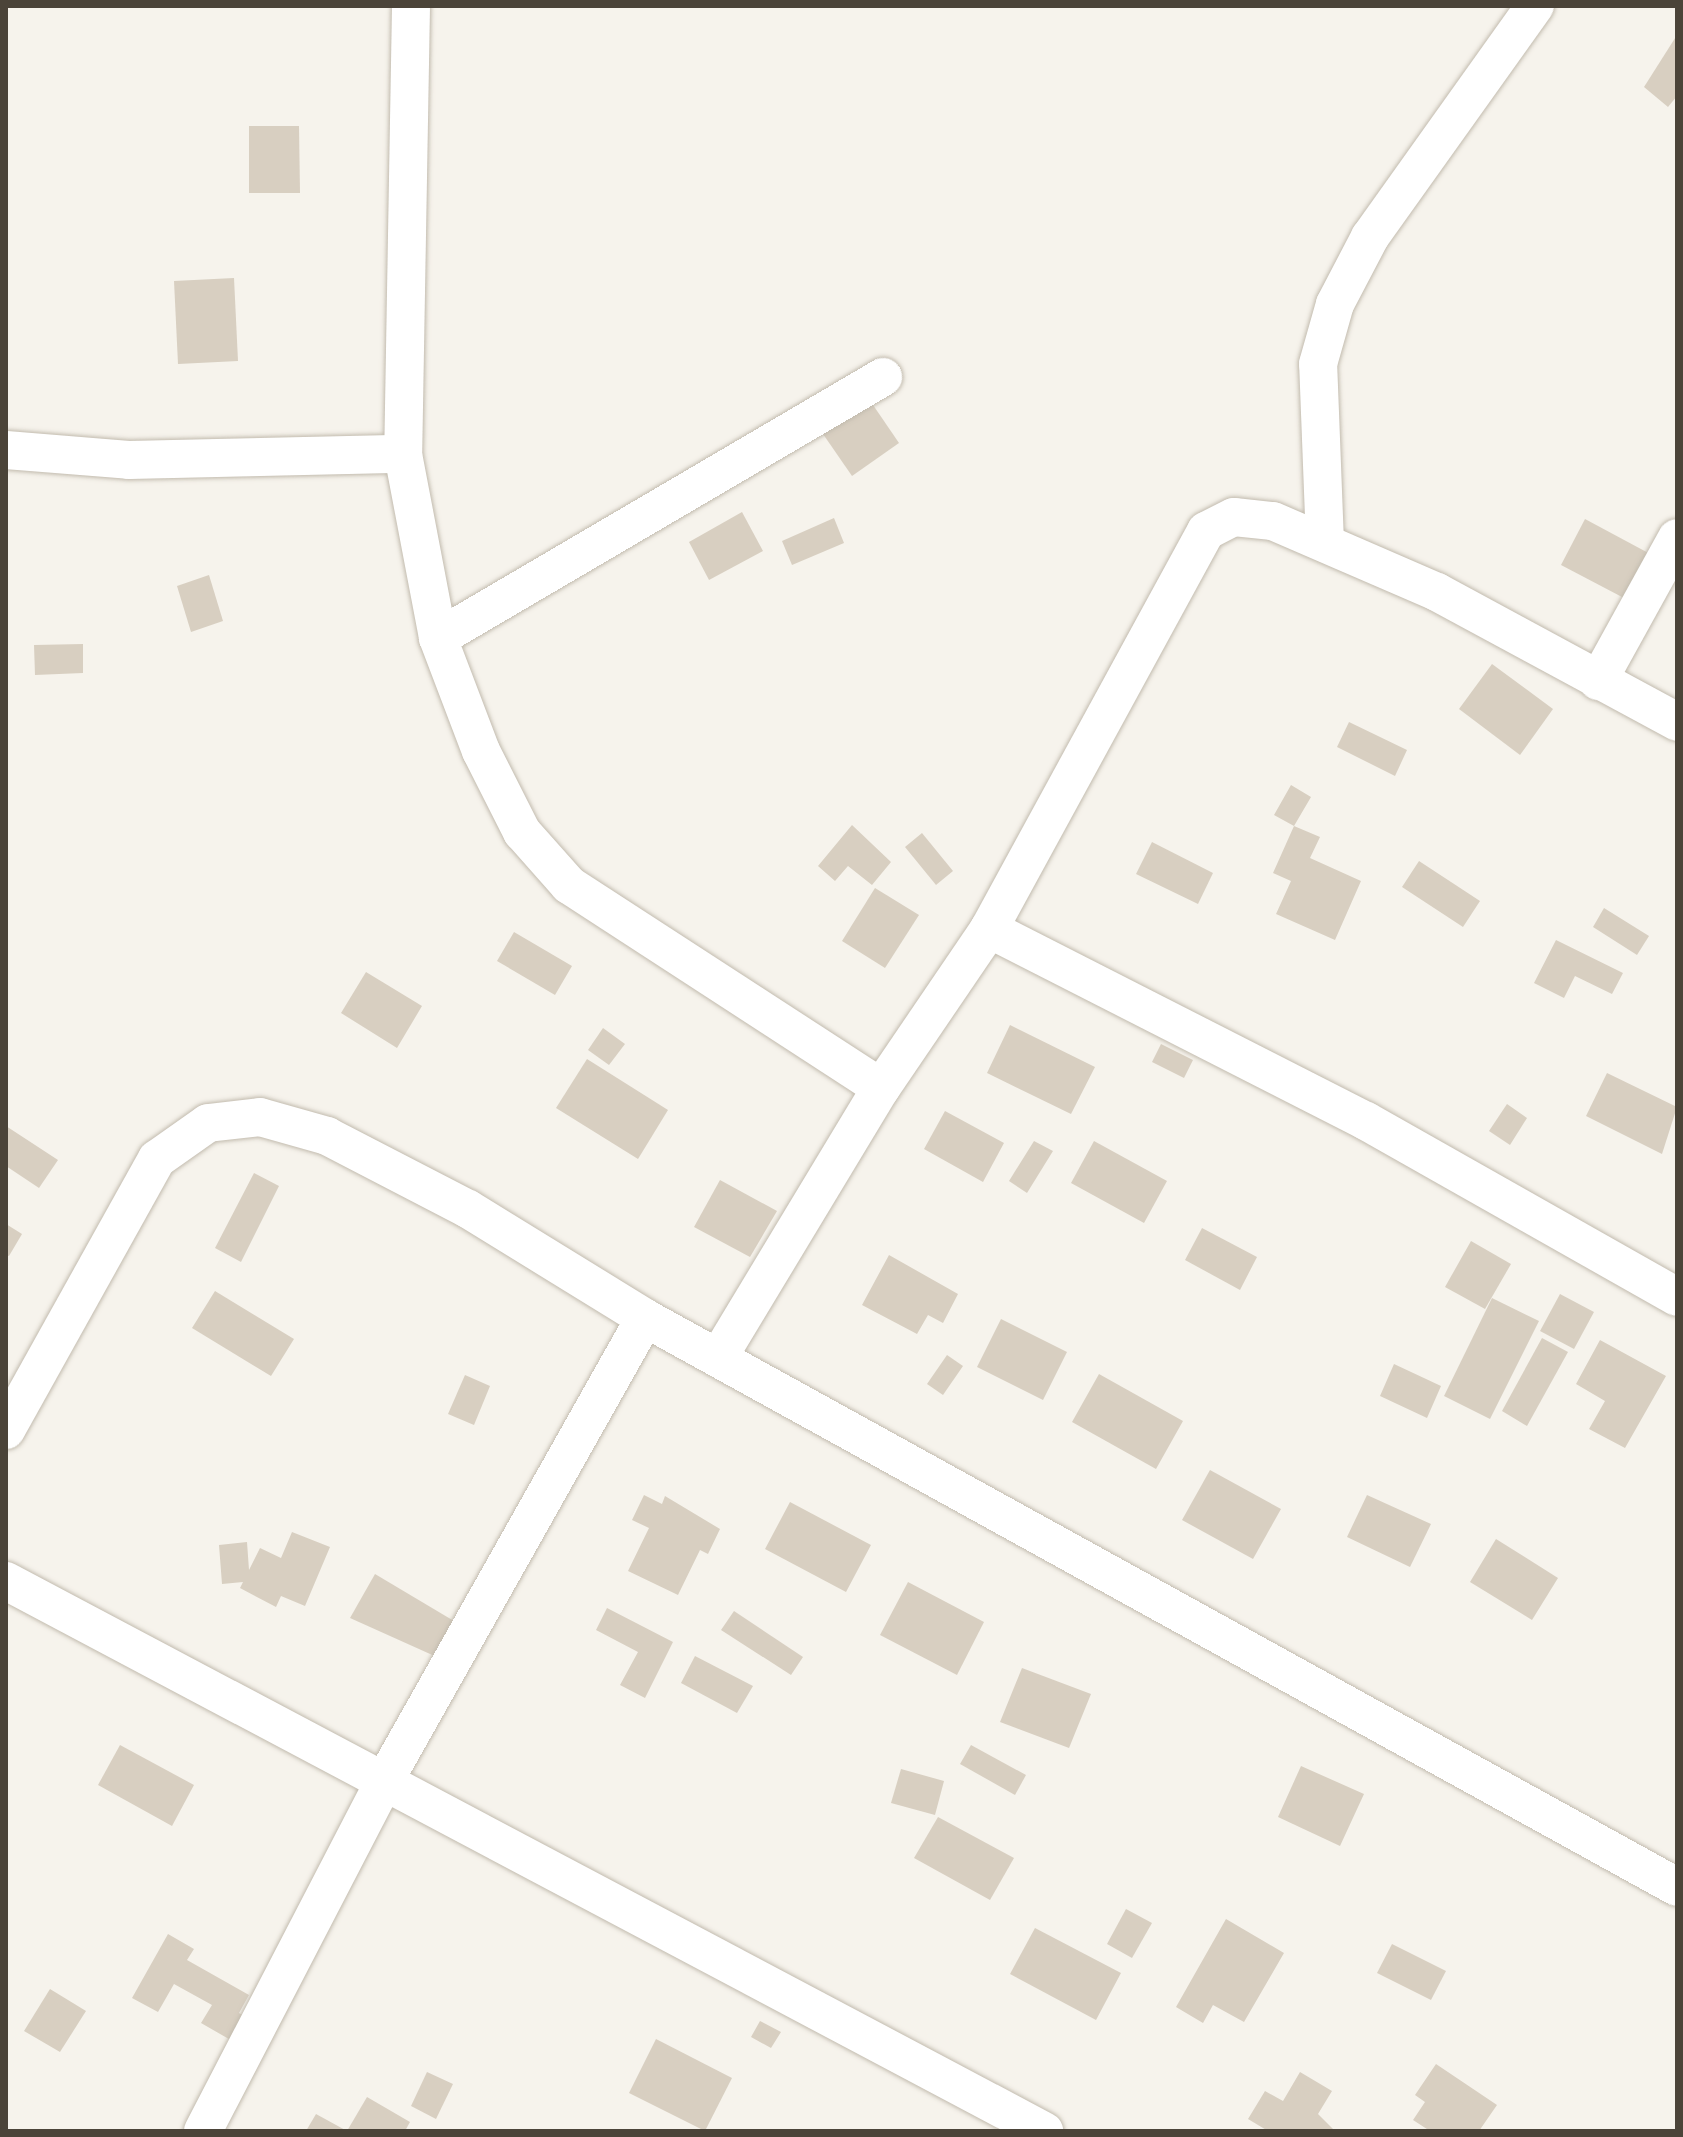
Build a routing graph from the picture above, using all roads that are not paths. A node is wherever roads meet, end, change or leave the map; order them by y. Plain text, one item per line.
1 (411, 6) edge
2 (1535, 6) edge
3 (883, 377) dead end
4 (6, 450) edge
5 (403, 454) junction
6 (1677, 538) edge
7 (1325, 543) junction
8 (438, 638) junction
9 (1598, 681) junction
10 (1677, 722) edge
11 (989, 929) junction
12 (881, 1088) junction
13 (1677, 1297) edge
14 (645, 1318) junction
15 (718, 1358) junction
16 (6, 1430) edge
17 (6, 1581) edge
18 (386, 1778) junction
19 (1677, 1887) edge
20 (203, 2131) edge
21 (1044, 2131) edge

1 - 5 street
2 - 7 street
3 - 8 street
4 - 5 street
5 - 8 street
6 - 9 street
7 - 9 street
7 - 11 street
8 - 12 street
9 - 10 street
11 - 12 street
11 - 13 street
12 - 15 street
14 - 15 street
14 - 16 street
14 - 18 street
15 - 19 street
17 - 18 street
18 - 20 street
18 - 21 street

